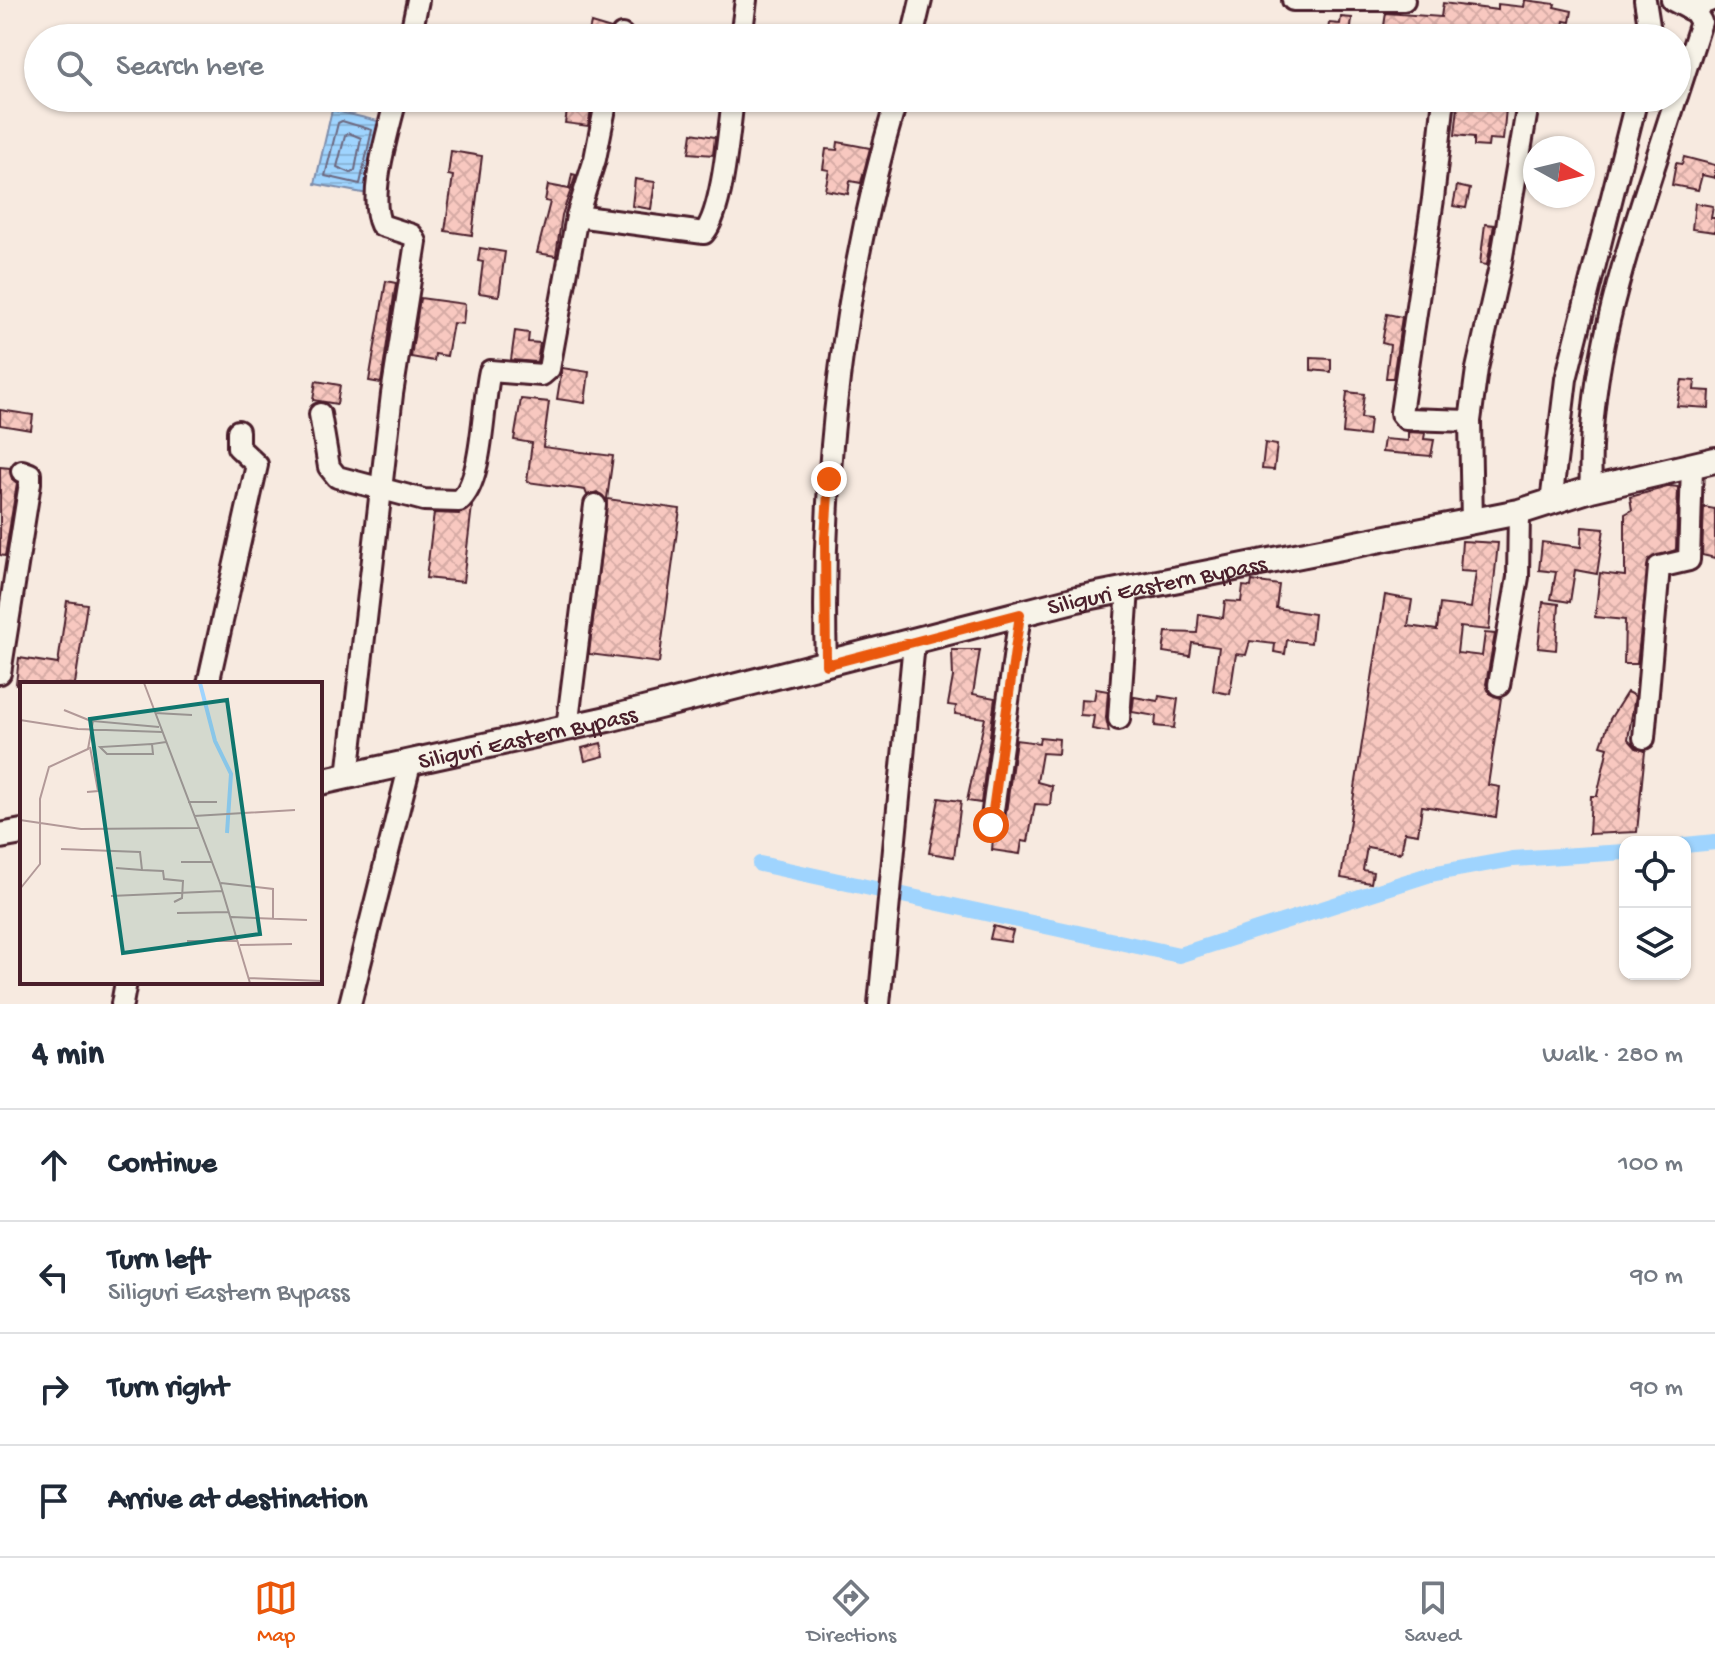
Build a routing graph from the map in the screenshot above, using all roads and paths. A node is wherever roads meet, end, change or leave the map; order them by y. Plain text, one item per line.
1 (418, 0) edge
2 (746, 0) edge
3 (921, 0) edge
4 (1293, 0) edge
5 (1404, 0) edge
6 (1645, 0) edge
7 (1712, 0) edge
8 (1680, 4) edge
9 (413, 24) edge
10 (743, 24) edge
11 (915, 24) edge
12 (1649, 24) edge
13 (1691, 53) edge
14 (393, 112) edge
15 (604, 112) edge
16 (731, 112) edge
17 (893, 112) edge
18 (1442, 112) edge
19 (1527, 112) edge
20 (1633, 112) edge
21 (1672, 112) edge
22 (577, 216) junction
23 (320, 414) dead end
24 (1470, 421) junction
25 (238, 431) dead end
26 (1703, 463) edge
27 (22, 471) dead end
28 (1591, 489) junction
29 (382, 492) junction
30 (1551, 503) junction
31 (595, 505) dead end
32 (1519, 512) junction
33 (1472, 522) junction
34 (1128, 589) junction
35 (1020, 614) junction
36 (914, 643) junction
37 (826, 665) junction
38 (0, 673) edge
39 (208, 682) edge
40 (1499, 685) dead end
41 (1119, 719) dead end
42 (567, 728) junction
43 (1644, 738) dead end
44 (410, 764) junction
45 (348, 776) junction
46 (322, 782) edge
47 (991, 825) dead end
48 (20, 832) edge
49 (0, 836) edge
50 (126, 984) edge
51 (122, 1004) edge
52 (350, 1004) edge
53 (879, 1004) edge

1 - 9 street
2 - 10 street
3 - 11 street
4 - 5 street
6 - 12 street
7 - 8 street
8 - 13 street
14 - 29 street
15 - 22 street
16 - 22 street
17 - 37 street
18 - 24 street
19 - 24 street
20 - 30 street
21 - 28 street
22 - 29 street
23 - 29 street
24 - 33 street
25 - 39 street
26 - 28 main road, Siliguri Eastern Bypass
26 - 43 street
27 - 38 street
28 - 30 main road, Siliguri Eastern Bypass
29 - 45 street
30 - 32 main road, Siliguri Eastern Bypass
31 - 42 street
32 - 33 main road, Siliguri Eastern Bypass
32 - 40 street
33 - 34 main road, Siliguri Eastern Bypass
34 - 35 main road, Siliguri Eastern Bypass
34 - 41 street
35 - 36 main road, Siliguri Eastern Bypass
35 - 47 street
36 - 37 main road, Siliguri Eastern Bypass
36 - 53 street
37 - 42 main road, Siliguri Eastern Bypass
42 - 44 main road, Siliguri Eastern Bypass
44 - 45 main road, Siliguri Eastern Bypass
44 - 52 street
45 - 46 main road, Siliguri Eastern Bypass
48 - 49 main road
50 - 51 street

